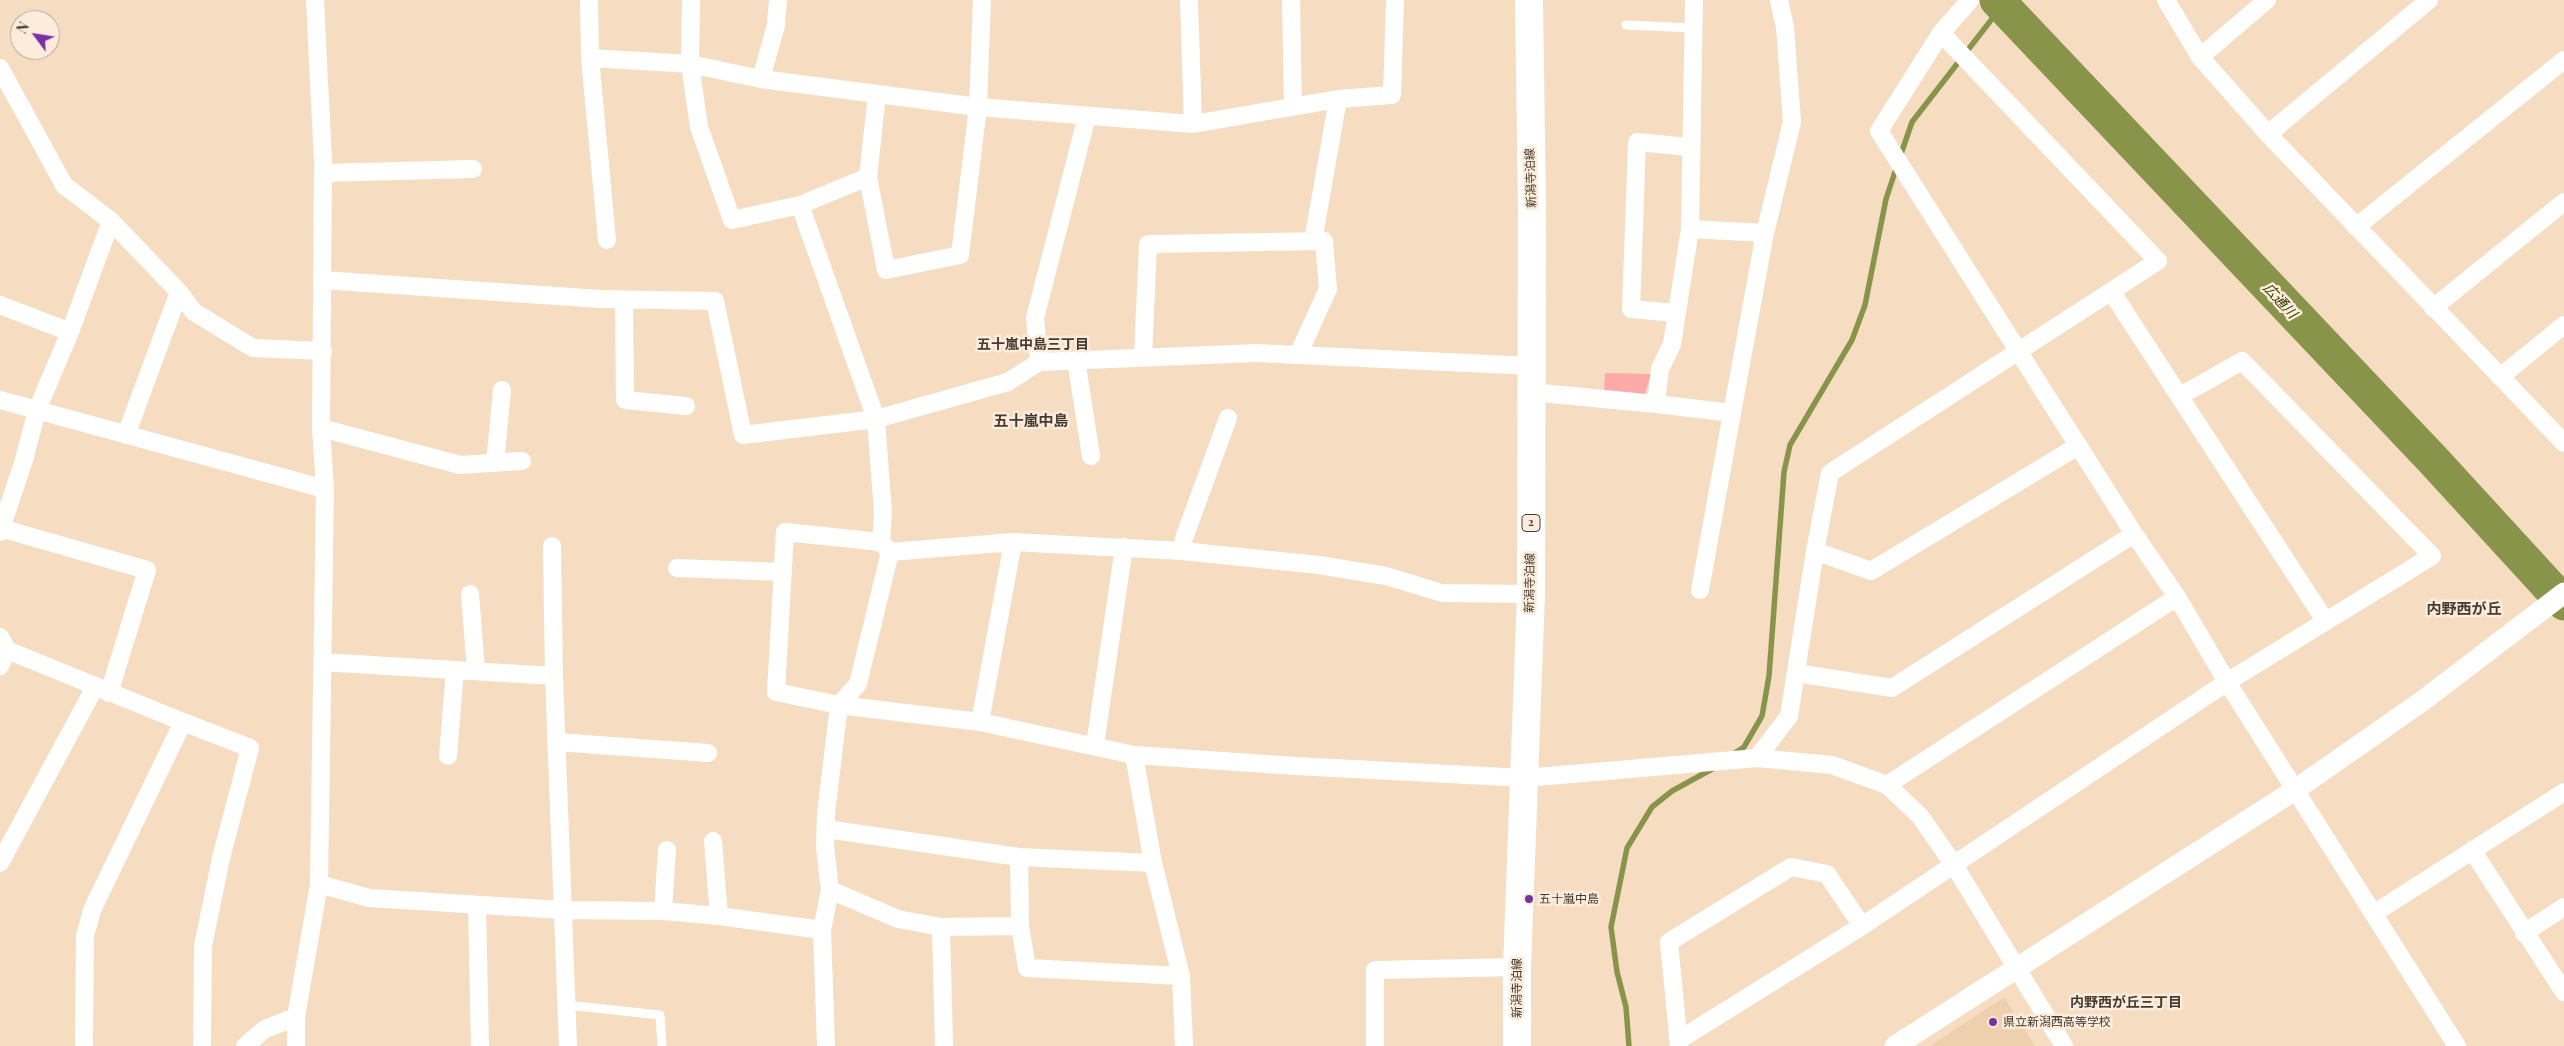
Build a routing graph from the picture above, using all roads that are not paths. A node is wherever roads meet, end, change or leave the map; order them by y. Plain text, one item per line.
1 (315, 0) edge
2 (589, 0) edge
3 (691, 0) edge
4 (778, 0) edge
5 (982, 0) edge
6 (1189, 0) edge
7 (1291, 0) edge
8 (1395, 0) edge
9 (1528, 0) edge
10 (1694, 0) edge
11 (1780, 0) edge
12 (1970, 0) edge
13 (2166, 0) edge
14 (2267, 0) edge
15 (2429, 0) edge
16 (1626, 25) dead end
17 (1693, 28) junction
18 (1942, 33) junction
19 (2200, 57) junction
20 (590, 58) junction
21 (2564, 60) edge
22 (690, 64) junction
23 (0, 68) edge
24 (761, 79) junction
25 (877, 94) junction
26 (1338, 99) junction
27 (1294, 106) junction
28 (978, 107) junction
29 (1087, 116) junction
30 (1193, 124) junction
31 (2268, 134) junction
32 (1690, 147) junction
33 (473, 169) dead end
34 (323, 173) junction
35 (868, 177) junction
36 (2564, 202) edge
37 (800, 205) junction
38 (111, 221) junction
39 (2356, 227) junction
40 (1690, 229) junction
41 (1765, 232) junction
42 (607, 240) dead end
43 (1313, 241) junction
44 (322, 280) junction
45 (2111, 291) junction
46 (179, 292) junction
47 (624, 300) junction
48 (0, 305) edge
49 (2433, 308) junction
50 (1676, 314) junction
51 (2564, 325) edge
52 (70, 332) junction
53 (323, 350) junction
54 (2018, 352) junction
55 (1298, 355) junction
56 (1143, 357) junction
57 (1076, 360) junction
58 (1039, 362) junction
59 (1531, 366) junction
60 (2500, 377) junction
61 (502, 390) dead end
62 (1531, 392) junction
63 (2180, 396) junction
64 (0, 400) edge
65 (1656, 404) junction
66 (686, 406) dead end
67 (37, 410) junction
68 (1732, 413) junction
69 (1228, 418) dead end
70 (876, 419) junction
71 (321, 428) junction
72 (126, 434) junction
73 (2564, 444) edge
74 (2078, 446) junction
75 (1091, 456) dead end
76 (522, 461) dead end
77 (495, 463) junction
78 (325, 489) junction
79 (0, 529) edge
80 (2134, 534) junction
81 (1013, 542) junction
82 (552, 546) dead end
83 (885, 547) junction
84 (1124, 547) junction
85 (1182, 551) junction
86 (1815, 551) junction
87 (677, 568) dead end
88 (783, 572) junction
89 (1700, 590) dead end
90 (470, 594) dead end
91 (1531, 594) junction
92 (2564, 594) edge
93 (2176, 597) junction
94 (2326, 622) junction
95 (3, 643) edge
96 (322, 662) junction
97 (0, 666) edge
98 (454, 670) junction
99 (476, 671) junction
100 (1796, 673) junction
101 (554, 676) junction
102 (2227, 682) junction
103 (102, 690) junction
104 (839, 705) junction
105 (183, 722) junction
106 (980, 722) junction
107 (557, 742) junction
108 (1095, 745) junction
109 (708, 753) dead end
110 (1134, 755) junction
111 (448, 756) dead end
112 (1757, 758) junction
113 (1525, 778) junction
114 (1887, 785) junction
115 (2295, 790) junction
116 (2564, 792) edge
117 (826, 829) junction
118 (713, 841) dead end
119 (667, 850) dead end
120 (2472, 850) junction
121 (1019, 857) junction
122 (0, 863) edge
123 (1153, 863) junction
124 (1954, 864) junction
125 (319, 884) junction
126 (830, 890) junction
127 (477, 905) junction
128 (2564, 907) edge
129 (562, 910) junction
130 (663, 911) junction
131 (2373, 914) junction
132 (719, 916) junction
133 (1020, 926) junction
134 (1862, 926) junction
135 (941, 927) junction
136 (822, 930) junction
137 (2524, 933) junction
138 (1517, 967) junction
139 (2016, 967) junction
140 (1181, 976) junction
141 (2564, 992) edge
142 (566, 1005) junction
143 (296, 1017) junction
144 (1679, 1043) edge
145 (84, 1046) edge
146 (202, 1046) edge
147 (245, 1046) edge
148 (296, 1046) edge
149 (480, 1046) edge
150 (568, 1046) edge
151 (662, 1046) edge
152 (826, 1046) edge
153 (944, 1046) edge
154 (1184, 1046) edge
155 (1375, 1046) edge
156 (1517, 1046) edge
157 (1895, 1046) edge
158 (2064, 1046) edge
159 (2457, 1046) edge

1 - 34 street
2 - 20 street
3 - 22 street
4 - 24 street
5 - 28 street
6 - 30 street
7 - 27 street
8 - 26 street
9 - 59 main road, 新潟寺泊線 / 2
10 - 17 street
11 - 41 street
12 - 18 street
13 - 19 street
14 - 19 street
15 - 31 street
16 - 17 lane
17 - 32 street
18 - 45 street
18 - 54 street
19 - 31 street
20 - 22 street
20 - 42 street
21 - 39 street
22 - 24 street
22 - 37 street
23 - 38 street
24 - 25 street
25 - 28 street
25 - 35 street
26 - 27 street
26 - 43 street
27 - 30 street
28 - 29 street
28 - 35 street
29 - 30 street
29 - 58 street
31 - 39 street
32 - 40 street
32 - 50 street
33 - 34 street
34 - 44 street
35 - 37 street
36 - 49 street
37 - 70 street
38 - 46 street
38 - 52 street
39 - 49 street
40 - 41 street
40 - 50 street
41 - 68 street
43 - 55 street
43 - 56 street
44 - 47 street
44 - 53 street
45 - 54 street
45 - 63 street
46 - 53 street
46 - 72 street
47 - 66 street
47 - 70 street
48 - 52 street
49 - 60 street
50 - 65 street
51 - 60 street
52 - 67 street
53 - 71 street
54 - 74 street
54 - 86 street
55 - 56 street
55 - 59 street
56 - 57 street
57 - 58 street
57 - 75 street
58 - 70 street
59 - 62 main road, 新潟寺泊線 / 2
60 - 73 street
61 - 77 street
62 - 65 street
62 - 91 main road, 新潟寺泊線 / 2
63 - 94 street
63 - 94 street
64 - 67 street
65 - 68 street
67 - 72 street
67 - 79 street
68 - 89 street
69 - 85 street
70 - 83 street
71 - 77 street
71 - 78 street
72 - 78 street
74 - 80 street
74 - 86 street
76 - 77 street
78 - 96 street
79 - 103 street
80 - 93 street
80 - 100 street
81 - 83 street
81 - 84 street
81 - 106 street
82 - 101 street
83 - 88 street
83 - 104 street
84 - 85 street
84 - 108 street
85 - 91 street
86 - 100 street
87 - 88 street
88 - 104 street
90 - 99 street
91 - 113 main road, 新潟寺泊線 / 2
92 - 115 street
93 - 102 street
93 - 114 street
94 - 102 street
95 - 97 street
95 - 103 street
96 - 98 street
96 - 125 street
98 - 99 street
98 - 111 street
99 - 101 street
100 - 112 street
101 - 107 street
102 - 115 street
102 - 124 street
103 - 105 street
103 - 122 street
104 - 106 street
104 - 117 street
105 - 145 street
105 - 146 street
106 - 108 street
107 - 109 street
107 - 129 street
108 - 110 street
110 - 113 street
110 - 123 street
112 - 113 street
112 - 114 street
113 - 138 main road, 新潟寺泊線 / 2
114 - 124 street
115 - 131 street
115 - 139 street
116 - 120 street
117 - 121 street
117 - 126 street
118 - 132 street
119 - 130 street
120 - 131 street
120 - 137 street
121 - 123 street
121 - 133 street
123 - 140 street
124 - 134 street
124 - 139 street
125 - 127 street
125 - 143 street
126 - 135 street
126 - 136 street
127 - 129 street
127 - 149 street
128 - 137 street
129 - 130 street
129 - 142 street
130 - 132 street
131 - 159 street
132 - 136 street
133 - 135 street
133 - 140 street
134 - 144 street
134 - 144 street
135 - 153 street
136 - 152 street
137 - 141 street
138 - 155 street
138 - 156 main road, 新潟寺泊線 / 2
139 - 157 street
139 - 158 street
140 - 154 street
142 - 150 street
142 - 151 lane
143 - 147 street
143 - 148 street

